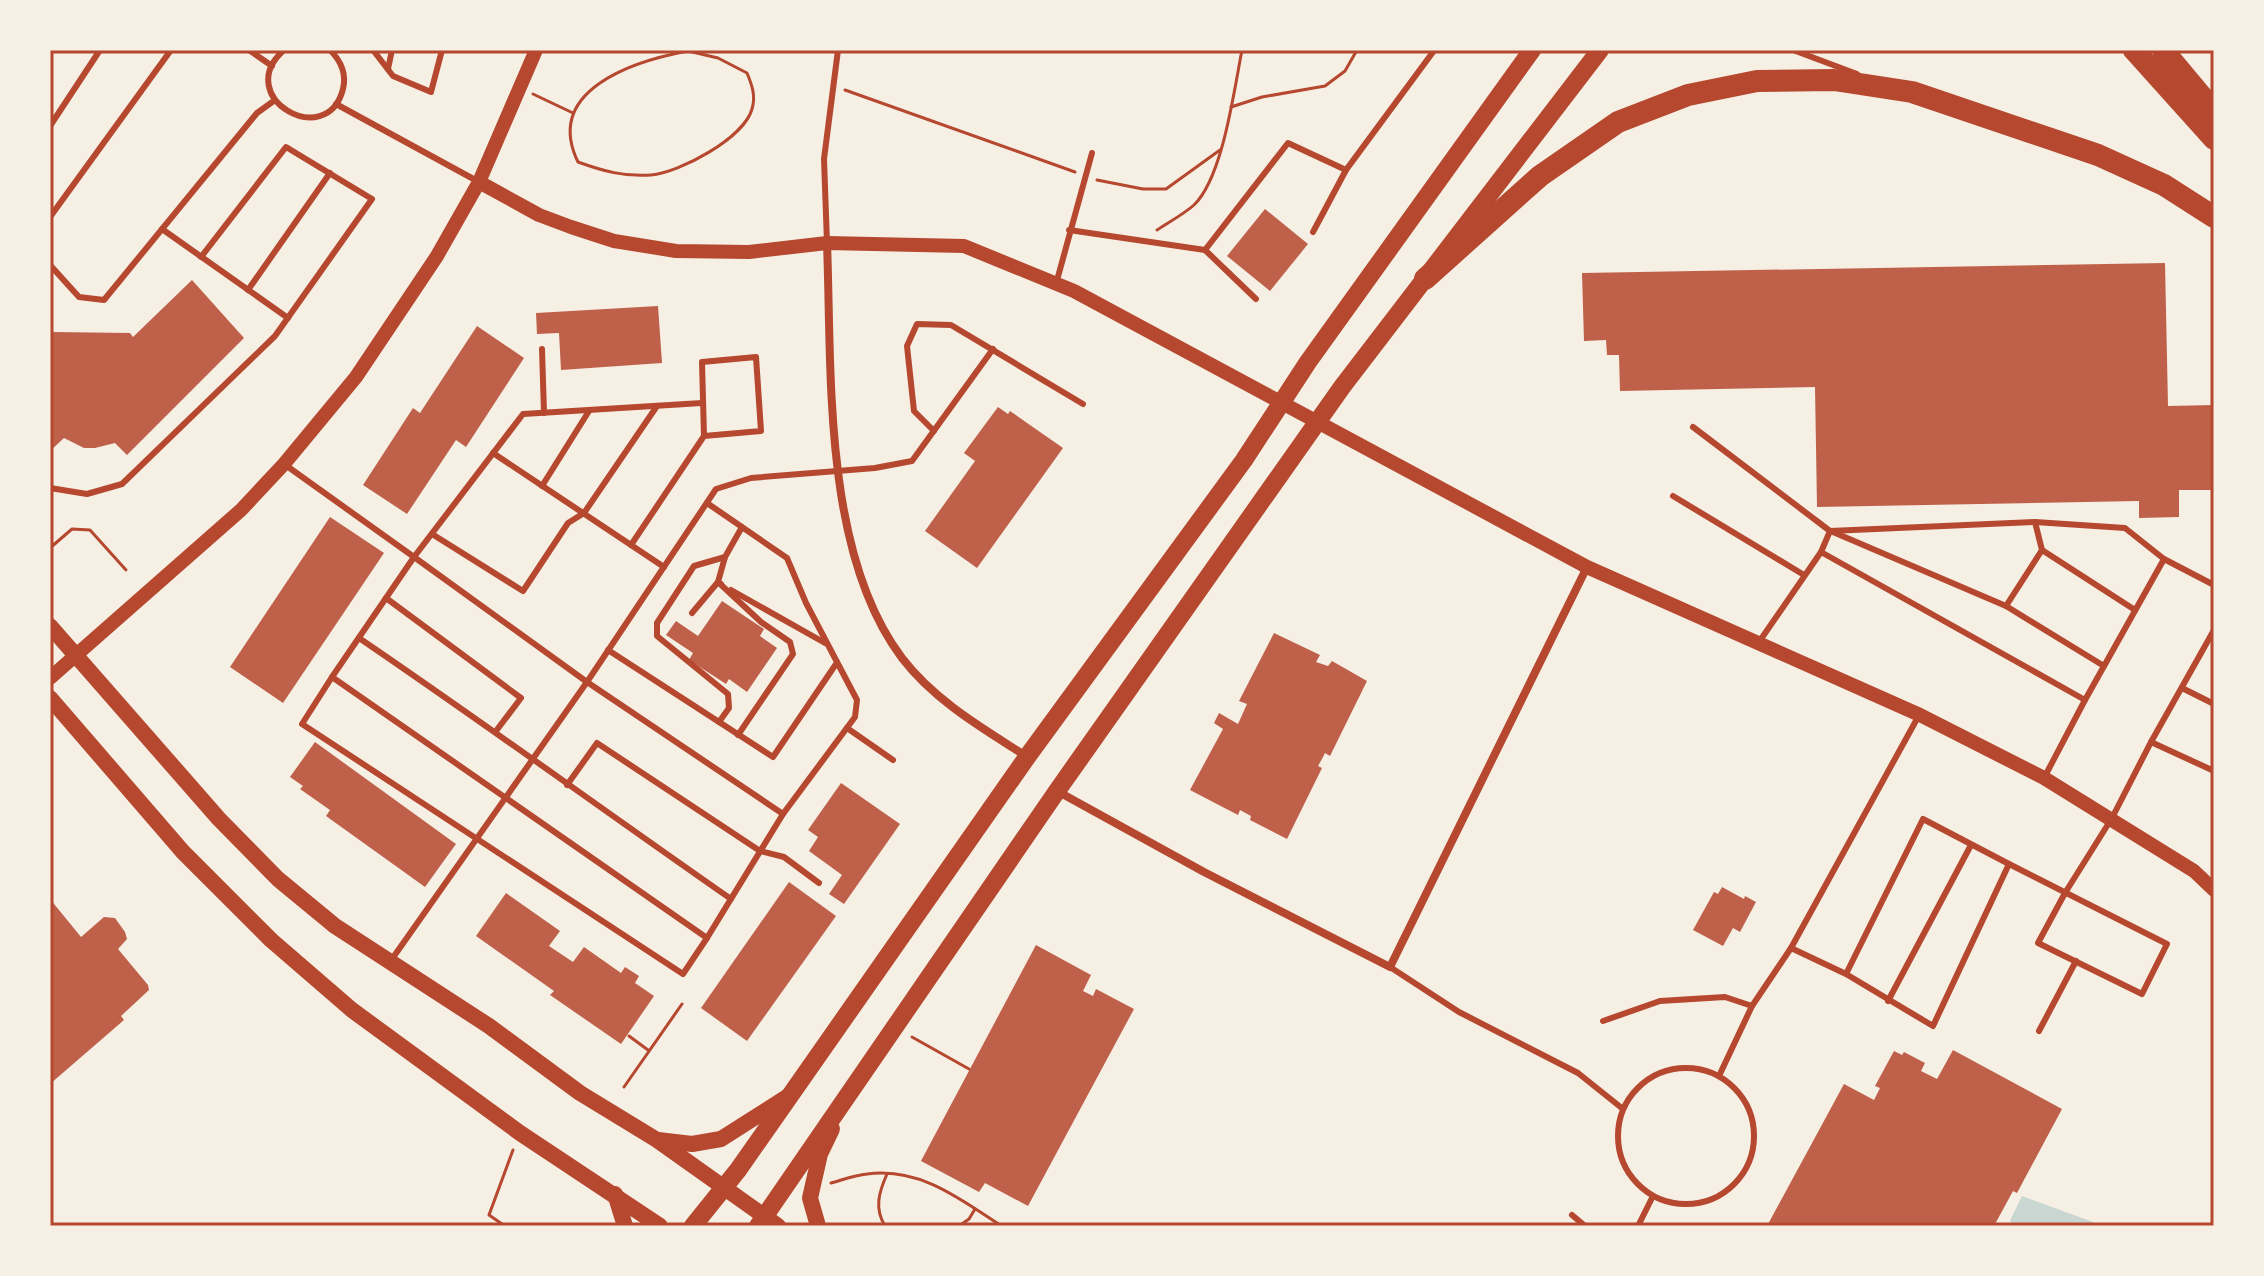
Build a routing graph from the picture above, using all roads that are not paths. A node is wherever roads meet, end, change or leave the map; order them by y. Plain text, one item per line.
1 (100, 50) edge
2 (171, 50) edge
3 (249, 50) edge
4 (284, 50) edge
5 (330, 50) edge
6 (373, 50) edge
7 (392, 50) edge
8 (442, 50) edge
9 (536, 50) edge
10 (838, 50) edge
11 (1532, 50) edge
12 (1600, 50) edge
13 (1793, 50) edge
14 (2134, 50) edge
15 (2163, 50) edge
16 (1433, 52) dead end
17 (272, 66) junction
18 (388, 69) junction
19 (1912, 92) junction
20 (275, 100) junction
21 (336, 104) junction
22 (2214, 111) edge
23 (50, 126) edge
24 (2214, 139) edge
25 (1092, 153) dead end
26 (1346, 170) junction
27 (330, 173) junction
28 (479, 182) junction
29 (50, 217) edge
30 (2214, 217) edge
31 (162, 229) junction
32 (1069, 230) junction
33 (1313, 232) dead end
34 (827, 243) junction
35 (1205, 250) junction
36 (201, 257) junction
37 (50, 265) edge
38 (1425, 279) junction
39 (1056, 284) junction
40 (248, 290) junction
41 (1256, 299) dead end
42 (288, 318) junction
43 (542, 349) dead end
44 (993, 349) junction
45 (702, 403) junction
46 (1083, 404) dead end
47 (657, 406) junction
48 (589, 410) junction
49 (544, 413) junction
50 (1693, 427) dead end
51 (934, 431) junction
52 (704, 436) junction
53 (493, 453) junction
54 (284, 464) junction
55 (837, 473) junction
56 (542, 486) junction
57 (50, 488) edge
58 (1673, 496) dead end
59 (707, 503) junction
60 (584, 513) junction
61 (2035, 522) junction
62 (742, 527) junction
63 (1830, 531) junction
64 (432, 534) junction
65 (631, 545) junction
66 (2042, 550) junction
67 (1821, 552) junction
68 (414, 557) junction
69 (725, 557) junction
70 (2164, 559) junction
71 (664, 567) junction
72 (1587, 567) junction
73 (1804, 575) junction
74 (718, 582) junction
75 (2214, 585) edge
76 (386, 598) junction
77 (2006, 606) junction
78 (2135, 610) junction
79 (692, 613) dead end
80 (50, 626) edge
81 (2214, 630) edge
82 (359, 638) junction
83 (1759, 642) junction
84 (825, 643) junction
85 (2205, 646) junction
86 (608, 650) junction
87 (2214, 650) edge
88 (76, 656) junction
89 (836, 664) junction
90 (2104, 666) junction
91 (332, 677) junction
92 (50, 678) edge
93 (587, 682) junction
94 (2182, 688) junction
95 (50, 698) edge
96 (2085, 700) junction
97 (2214, 704) edge
98 (1920, 715) junction
99 (719, 722) junction
100 (847, 728) junction
101 (496, 731) junction
102 (738, 735) junction
103 (2151, 742) junction
104 (1027, 757) junction
105 (532, 760) junction
106 (893, 760) dead end
107 (2214, 771) edge
108 (2044, 778) junction
109 (567, 785) junction
110 (1057, 791) junction
111 (504, 799) junction
112 (783, 814) junction
113 (2112, 818) junction
114 (476, 838) junction
115 (1971, 845) junction
116 (760, 851) junction
117 (2009, 864) junction
118 (819, 883) dead end
119 (2214, 890) edge
120 (2065, 893) junction
121 (731, 899) junction
122 (707, 938) junction
123 (1791, 948) junction
124 (2076, 961) junction
125 (390, 962) junction
126 (1390, 967) junction
127 (1846, 974) junction
128 (1888, 1001) junction
129 (1752, 1006) junction
130 (1603, 1021) dead end
131 (2039, 1031) dead end
132 (1719, 1076) junction
133 (787, 1097) junction
134 (845, 1100) junction
135 (1623, 1109) junction
136 (657, 1140) junction
137 (723, 1189) junction
138 (615, 1194) junction
139 (1653, 1196) junction
140 (1572, 1215) dead end
141 (767, 1223) edge
142 (625, 1226) edge
143 (660, 1226) edge
144 (693, 1226) edge
145 (818, 1226) edge
146 (1585, 1226) edge
147 (1638, 1226) edge

1 - 23 lane
2 - 29 lane
3 - 17 lane
4 - 17 lane
5 - 21 lane
6 - 18 lane
7 - 18 lane
8 - 18 lane
9 - 28 street
10 - 34 lane
11 - 104 main road
12 - 38 main road
13 - 19 lane
14 - 24 highway
15 - 22 highway
16 - 26 lane
17 - 20 lane
19 - 30 highway
19 - 38 highway
20 - 21 lane
20 - 31 lane
21 - 28 lane
25 - 32 lane
26 - 33 lane
26 - 35 lane
27 - 36 lane
27 - 40 lane
27 - 42 lane
28 - 34 street
28 - 54 street
31 - 36 lane
31 - 37 lane
32 - 35 lane
32 - 39 lane
34 - 39 street
34 - 55 street
35 - 41 lane
36 - 40 lane
38 - 110 main road
39 - 72 street
40 - 42 lane
42 - 57 lane
43 - 49 lane
44 - 46 lane
44 - 51 lane
44 - 51 lane
45 - 47 lane
45 - 52 lane
45 - 52 lane
47 - 48 lane
47 - 60 lane
48 - 49 lane
48 - 56 lane
49 - 53 lane
50 - 63 lane
51 - 55 lane
52 - 65 lane
53 - 56 lane
53 - 64 lane
54 - 68 lane
54 - 88 street
55 - 59 lane
55 - 104 street
56 - 60 lane
58 - 73 lane
59 - 62 lane
59 - 71 lane
60 - 64 lane
60 - 65 lane
61 - 63 lane
61 - 66 lane
61 - 70 lane
62 - 69 lane
62 - 84 lane
63 - 67 lane
63 - 77 lane
64 - 68 lane
65 - 71 lane
66 - 77 lane
66 - 78 lane
67 - 73 lane
67 - 96 lane
68 - 76 lane
68 - 93 lane
69 - 74 lane
69 - 99 lane
70 - 75 lane
70 - 78 lane
71 - 86 lane
72 - 83 street
72 - 126 street
73 - 83 lane
74 - 79 lane
74 - 84 lane
74 - 102 lane
76 - 82 lane
76 - 101 lane
77 - 90 lane
78 - 90 lane
80 - 88 main road
81 - 85 lane
82 - 91 lane
82 - 101 lane
83 - 98 street
84 - 89 lane
85 - 87 lane
85 - 94 lane
86 - 93 lane
86 - 99 lane
88 - 92 street
88 - 125 main road
89 - 100 lane
89 - 102 lane
90 - 96 lane
91 - 111 lane
91 - 114 lane
93 - 105 lane
93 - 112 lane
94 - 97 lane
94 - 103 lane
95 - 138 main road
96 - 108 lane
98 - 108 street
98 - 123 lane
99 - 102 lane
100 - 106 lane
100 - 112 lane
101 - 105 lane
103 - 107 lane
103 - 113 lane
104 - 133 main road
105 - 109 lane
105 - 111 lane
108 - 113 street
109 - 116 lane
109 - 121 lane
110 - 126 street
110 - 134 main road
111 - 114 lane
111 - 122 lane
112 - 116 lane
113 - 119 street
113 - 120 lane
114 - 122 lane
114 - 125 lane
115 - 117 lane
115 - 127 lane
115 - 128 lane
116 - 118 lane
116 - 121 lane
117 - 120 lane
117 - 128 lane
120 - 124 lane
120 - 124 lane
121 - 122 lane
123 - 127 lane
123 - 129 lane
124 - 131 lane
125 - 136 main road
126 - 135 lane
127 - 128 lane
129 - 130 lane
129 - 132 lane
132 - 135 lane
132 - 139 lane
133 - 136 main road
133 - 137 main road
134 - 141 main road
134 - 145 main road
135 - 139 lane
136 - 137 main road
137 - 141 main road
137 - 144 main road
138 - 142 main road
138 - 143 main road
139 - 147 lane
140 - 146 lane

